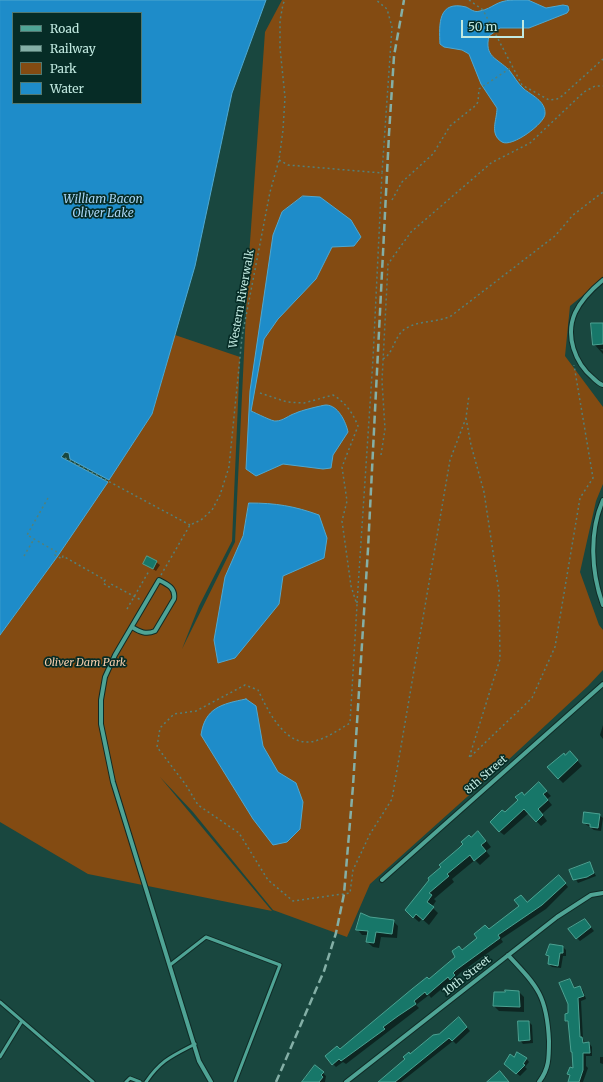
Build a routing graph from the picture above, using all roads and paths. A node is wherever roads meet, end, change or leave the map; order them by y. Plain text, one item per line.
1 (285, 0) edge
2 (376, 0) edge
3 (469, 0) edge
4 (603, 59) edge
5 (512, 68) junction
6 (603, 86) edge
7 (279, 160) junction
8 (382, 173) junction
9 (603, 192) edge
10 (392, 200) dead end
11 (603, 280) edge
12 (575, 354) junction
13 (383, 359) junction
14 (602, 386) edge
15 (260, 393) dead end
16 (469, 394) dead end
17 (466, 418) junction
18 (382, 455) dead end
19 (65, 458) dead end
20 (48, 498) dead end
21 (603, 500) edge
22 (190, 525) junction
23 (34, 539) junction
24 (24, 556) dead end
25 (149, 571) dead end
26 (159, 580) junction
27 (135, 597) junction
28 (146, 603) junction
29 (357, 605) junction
30 (603, 605) edge
31 (127, 610) dead end
32 (132, 627) junction
33 (603, 684) edge
34 (382, 880) dead end
35 (603, 894) edge
36 (508, 955) junction
37 (170, 965) junction
38 (0, 1002) edge
39 (22, 1021) junction
40 (194, 1044) junction
41 (0, 1057) edge
42 (93, 1082) edge
43 (126, 1082) edge
44 (140, 1082) edge
45 (146, 1082) edge
46 (211, 1082) edge
47 (235, 1082) edge
48 (346, 1082) edge
49 (539, 1082) edge

1 - 7 path, Western Riverwalk
2 - 8 path
3 - 5 path
4 - 5 path
5 - 10 path
6 - 13 path
7 - 8 path
7 - 22 path, Western Riverwalk
8 - 29 path
9 - 13 path
11 - 12 street
12 - 14 street
12 - 17 path
13 - 18 path
15 - 29 path
16 - 17 path
17 - 29 path
19 - 22 path
20 - 23 path
21 - 30 street
22 - 26 path, Western Riverwalk
23 - 24 path
23 - 27 path
25 - 27 path
26 - 28 street
26 - 32 street
27 - 28 path
27 - 31 path
28 - 32 street
32 - 37 street
33 - 34 street, 8th Street
35 - 36 street, 10th Street
36 - 48 street, 10th Street
36 - 49 street
37 - 40 street
37 - 47 lane
38 - 39 lane
39 - 41 lane
39 - 42 lane
40 - 45 lane
40 - 46 street
43 - 44 lane

